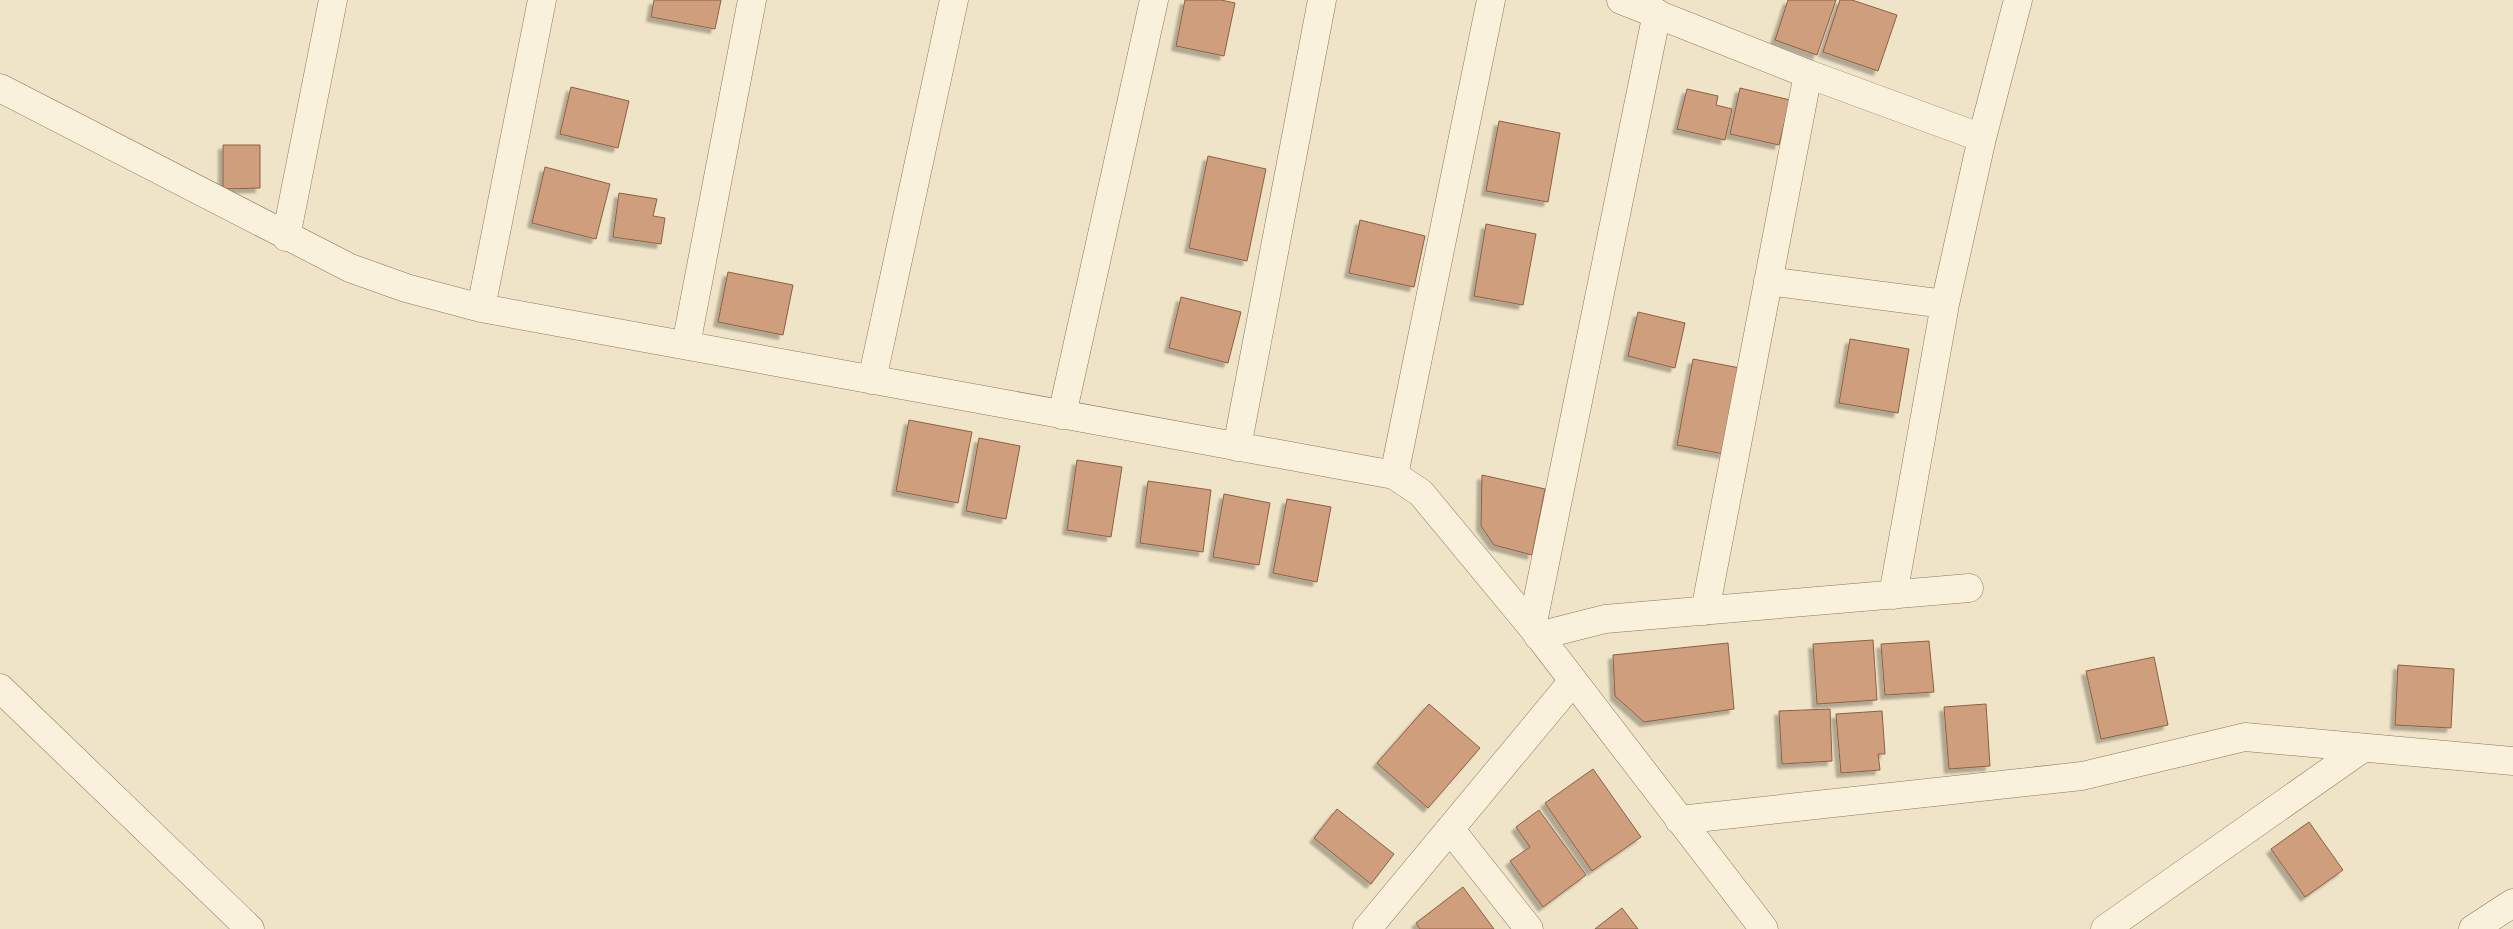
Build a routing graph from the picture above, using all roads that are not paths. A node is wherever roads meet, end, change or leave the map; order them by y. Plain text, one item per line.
1 (333, 0) edge
2 (542, 0) edge
3 (752, 0) edge
4 (954, 0) edge
5 (1154, 0) edge
6 (1322, 0) edge
7 (1491, 0) edge
8 (1621, 0) edge
9 (2018, 0) edge
10 (1657, 13) junction
11 (1808, 74) junction
12 (0, 88) edge
13 (1982, 138) junction
14 (286, 237) junction
15 (1768, 281) junction
16 (1944, 304) junction
17 (481, 308) junction
18 (686, 345) junction
19 (872, 380) junction
20 (1062, 415) junction
21 (1237, 447) junction
22 (1394, 476) junction
23 (1969, 588) dead end
24 (1893, 595) junction
25 (1705, 611) junction
26 (1535, 632) junction
27 (1573, 681) junction
28 (0, 688) edge
29 (2363, 748) junction
30 (2513, 761) edge
31 (1679, 820) junction
32 (1450, 829) junction
33 (2513, 904) edge
34 (250, 929) edge
35 (1367, 929) edge
36 (1529, 929) edge
37 (1764, 929) edge
38 (2105, 929) edge
39 (2473, 929) edge

1 - 14 street
2 - 17 street
3 - 18 street
4 - 19 street
5 - 20 street
6 - 21 street
7 - 22 street
8 - 10 street
9 - 13 street
10 - 11 street
10 - 26 street
11 - 13 street
11 - 15 street
12 - 14 street
13 - 16 street
14 - 17 street
15 - 16 street
15 - 25 street
16 - 24 street
17 - 18 street
18 - 19 street
19 - 20 street
20 - 21 street
21 - 22 street
22 - 26 street
23 - 24 street
24 - 25 street
25 - 26 street
26 - 27 street
27 - 31 street
27 - 32 street
28 - 34 street
29 - 30 street
29 - 31 street
29 - 38 street
31 - 37 street
32 - 35 street
32 - 36 street
33 - 39 street

